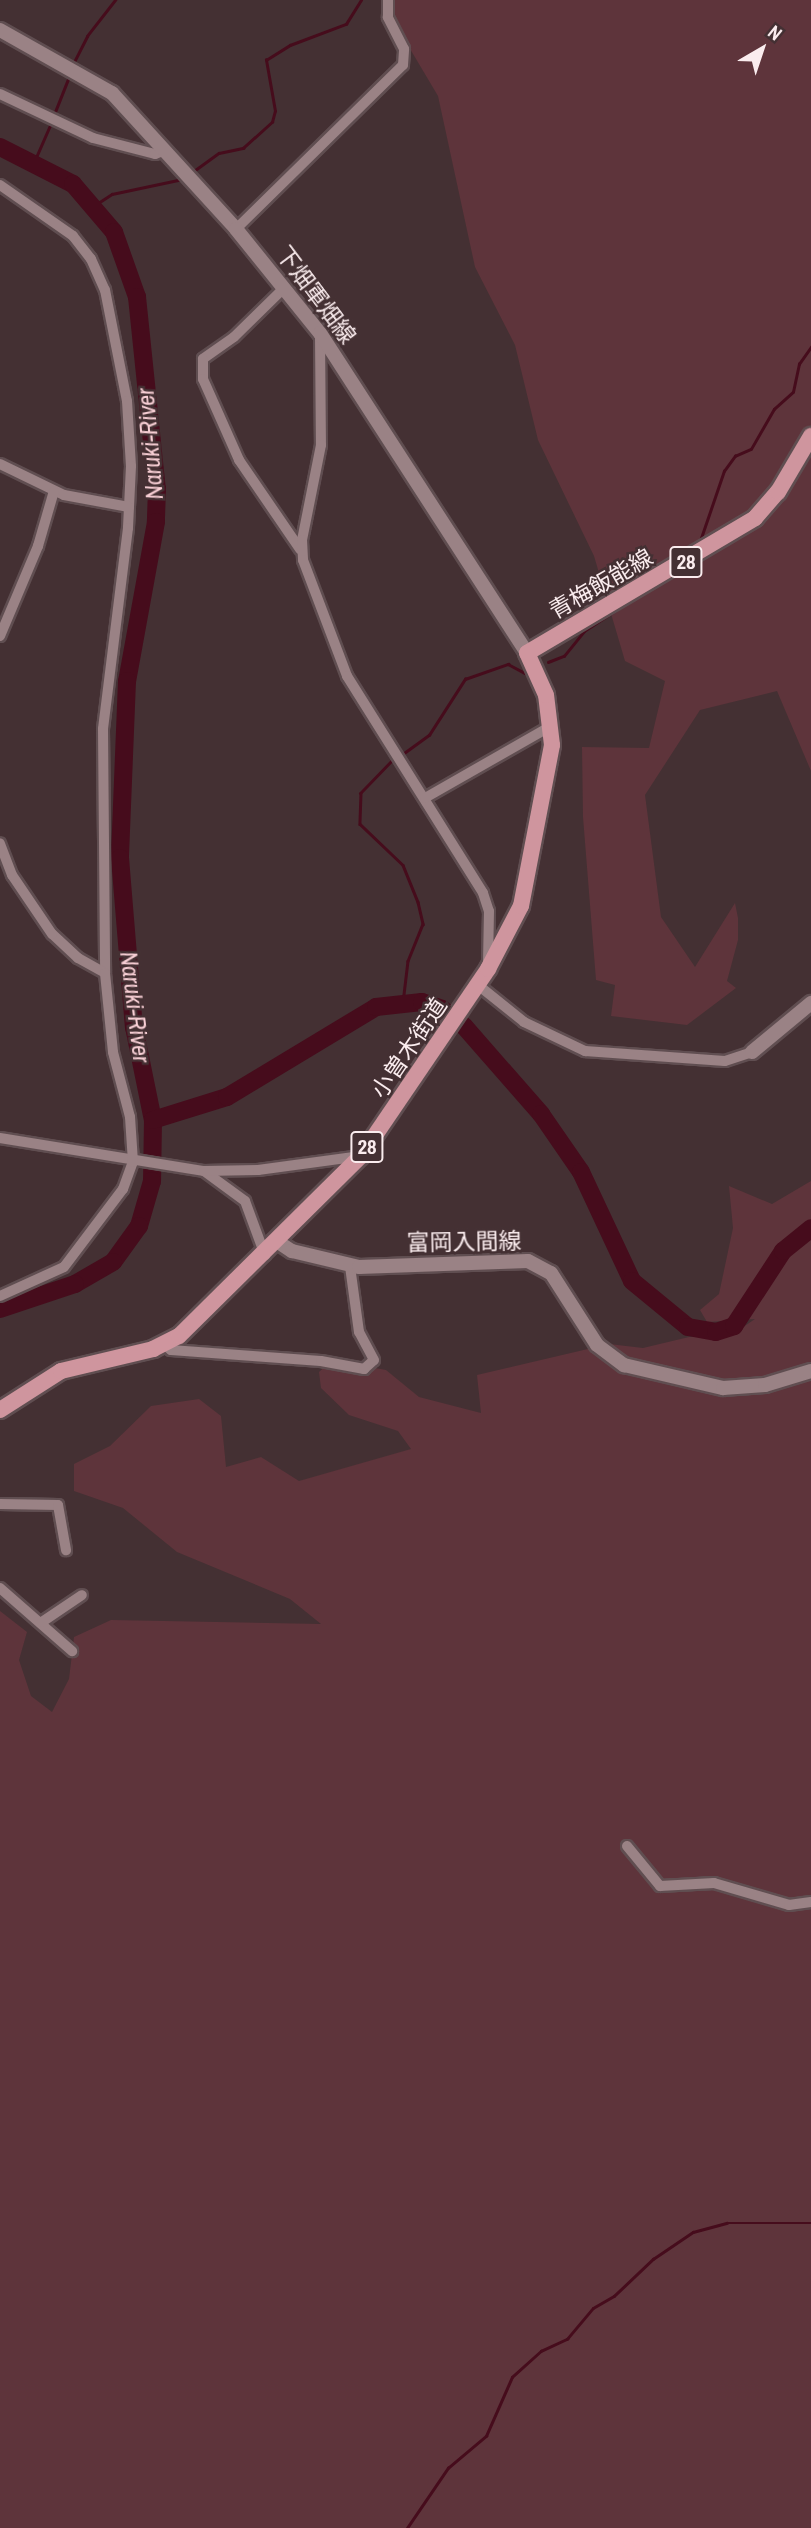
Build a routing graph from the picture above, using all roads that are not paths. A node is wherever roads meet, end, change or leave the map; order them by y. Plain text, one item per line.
1 (388, 0) edge
2 (0, 30) edge
3 (0, 94) edge
4 (165, 150) junction
5 (0, 186) edge
6 (236, 229) junction
7 (284, 288) junction
8 (320, 333) junction
9 (811, 436) edge
10 (0, 464) edge
11 (54, 491) junction
12 (130, 507) junction
13 (302, 552) junction
14 (0, 636) edge
15 (527, 653) junction
16 (551, 726) junction
17 (425, 798) junction
18 (0, 843) edge
19 (488, 969) junction
20 (105, 973) junction
21 (476, 988) junction
22 (811, 1003) edge
23 (752, 1052) joint
24 (0, 1138) edge
25 (361, 1156) junction
26 (133, 1162) junction
27 (204, 1171) junction
28 (278, 1242) junction
29 (265, 1255) junction
30 (350, 1266) junction
31 (0, 1296) edge
32 (164, 1344) junction
33 (811, 1370) edge
34 (0, 1410) edge
35 (0, 1504) edge
36 (66, 1550) dead end
37 (0, 1588) edge
38 (82, 1595) dead end
39 (42, 1622) junction
40 (72, 1651) dead end
41 (627, 1846) dead end
42 (811, 1902) edge

1 - 6 street
2 - 4 main road, 下畑軍畑線
3 - 4 street
4 - 6 main road, 下畑軍畑線
5 - 12 street
6 - 7 main road, 下畑軍畑線
7 - 8 main road, 下畑軍畑線
7 - 13 street
8 - 13 street
8 - 15 main road, 下畑軍畑線
9 - 15 main road, 青梅飯能線 / 28
10 - 11 street
11 - 12 street
11 - 14 street
12 - 20 street
13 - 17 street
15 - 16 main road, 小曽木街道 / 28
16 - 17 street
16 - 19 main road, 小曽木街道 / 28
17 - 19 street
18 - 20 street
19 - 21 main road, 小曽木街道 / 28
20 - 26 street
21 - 23 street
21 - 25 main road, 小曽木街道 / 28
22 - 23 main road
24 - 26 street
25 - 27 street
25 - 28 main road, 小曽木街道 / 28
26 - 27 street
26 - 31 street
27 - 29 street
28 - 29 main road, 小曽木街道 / 28
28 - 30 main road, 富岡入間線
29 - 32 main road, 小曽木街道 / 28
30 - 32 street
30 - 33 main road, 富岡入間線
32 - 34 main road, 小曽木街道 / 28
35 - 36 street
37 - 39 street
38 - 39 street
39 - 40 street
41 - 42 street

